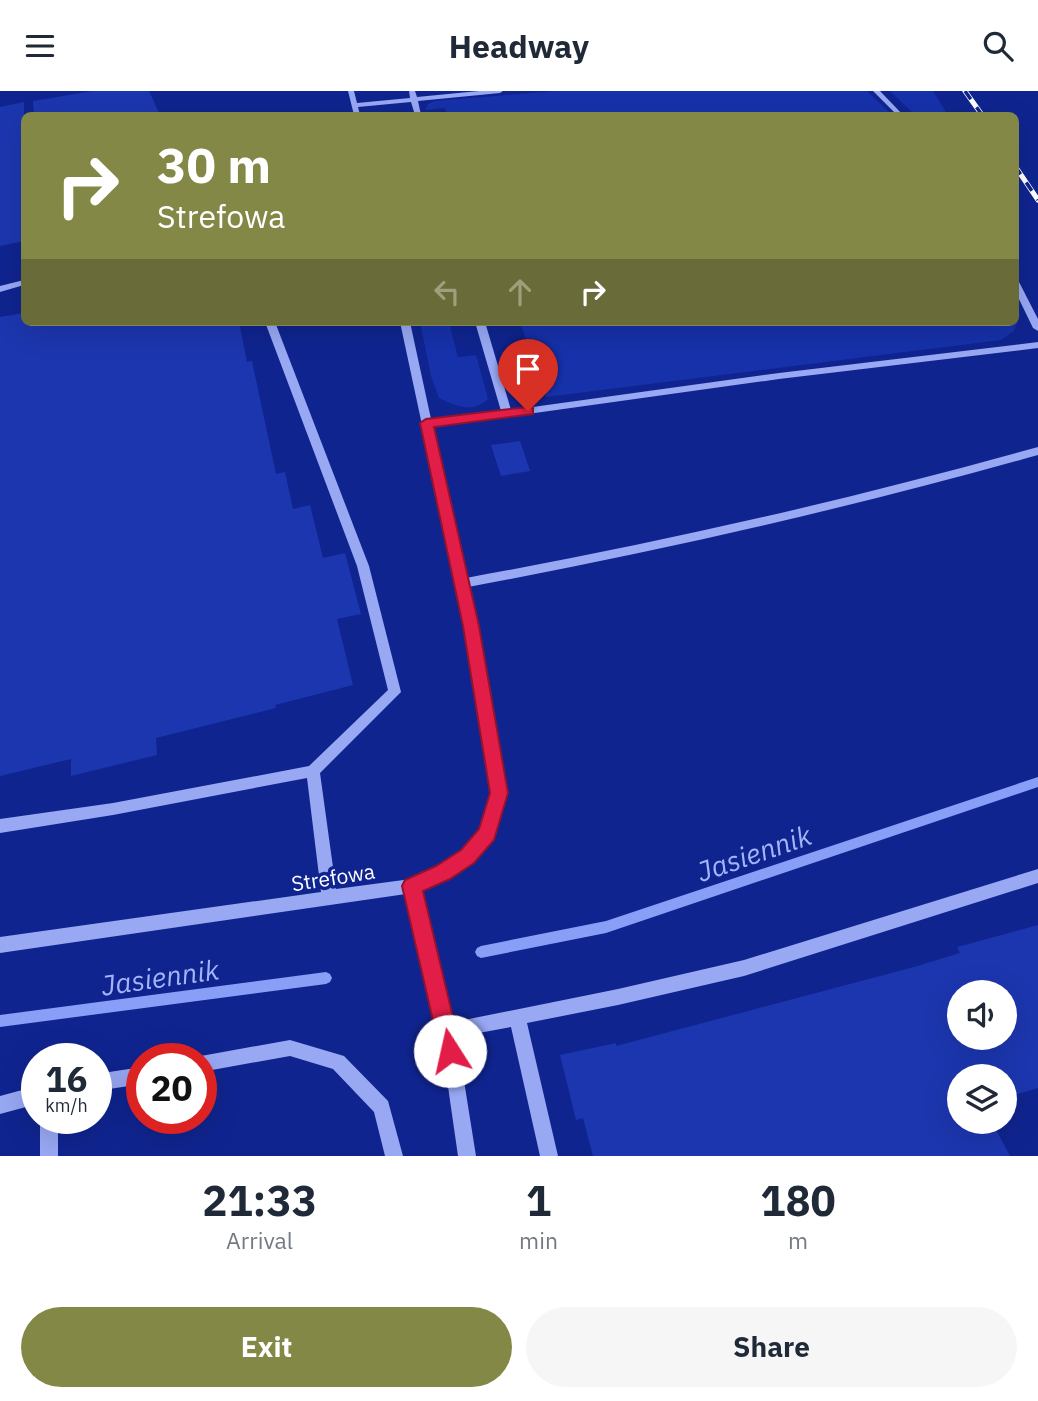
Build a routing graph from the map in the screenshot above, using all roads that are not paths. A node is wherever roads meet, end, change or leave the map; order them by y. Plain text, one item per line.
1 (351, 91) edge
2 (500, 91) edge
3 (876, 91) edge
4 (413, 95) edge
5 (355, 105) junction
6 (356, 112) edge
7 (417, 112) edge
8 (897, 112) edge
9 (21, 284) edge
10 (0, 289) edge
11 (1019, 290) edge
12 (272, 326) edge
13 (406, 326) edge
14 (481, 326) edge
15 (1038, 328) edge
16 (1038, 345) edge
17 (507, 414) junction
18 (426, 423) junction
19 (1038, 451) edge
20 (463, 583) junction
21 (471, 626) joint
22 (313, 771) junction
23 (0, 826) edge
24 (1038, 876) edge
25 (412, 886) junction
26 (330, 899) junction
27 (0, 945) edge
28 (517, 1017) junction
29 (448, 1031) junction
30 (217, 1061) edge
31 (21, 1099) edge
32 (0, 1105) edge
33 (49, 1134) edge
34 (50, 1156) edge
35 (394, 1156) edge
36 (467, 1156) edge
37 (549, 1156) edge

1 - 5 street
2 - 4 street
3 - 8 street
4 - 5 street
4 - 7 street
5 - 6 street
9 - 10 lane
11 - 15 street
12 - 22 lane
13 - 18 lane
14 - 17 lane
16 - 17 street
17 - 18 lane
18 - 20 lane
19 - 20 street
20 - 21 lane
21 - 25 street, Strefowa
22 - 23 lane
22 - 26 street
24 - 28 street
25 - 26 street, Strefowa
25 - 29 lane
26 - 27 street, Strefowa
28 - 29 street
28 - 37 street
29 - 36 street
30 - 35 street
31 - 32 street
33 - 34 street

